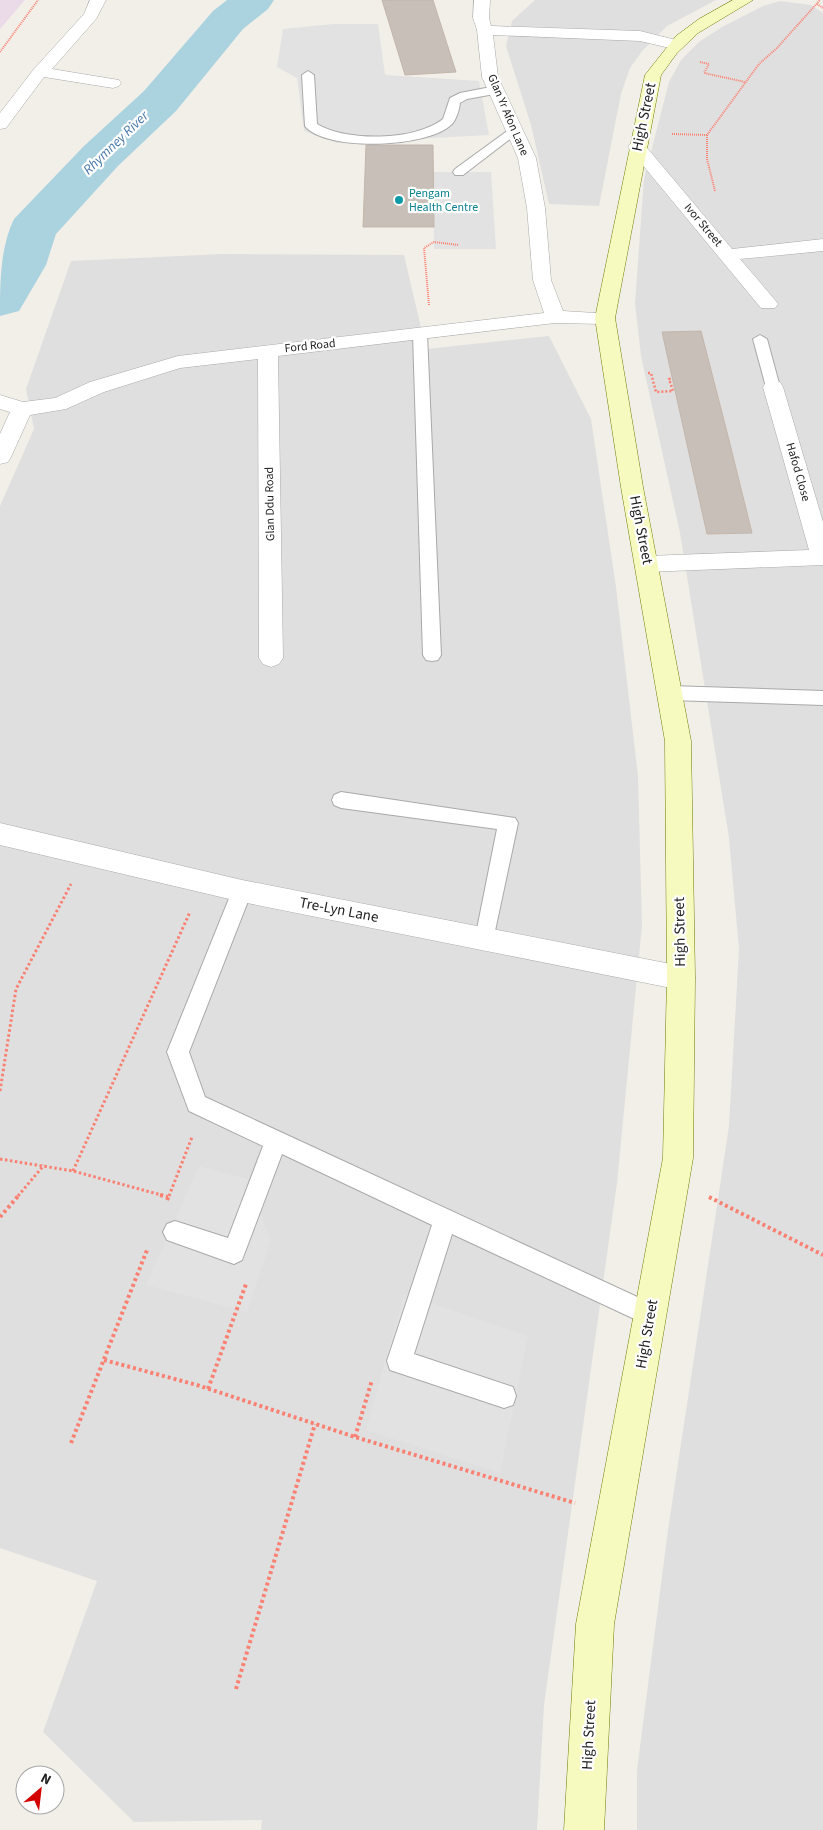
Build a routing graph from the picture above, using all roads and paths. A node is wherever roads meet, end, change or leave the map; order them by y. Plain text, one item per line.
1 (38, 0) edge
2 (98, 0) edge
3 (482, 0) edge
4 (745, 0) edge
5 (820, 0) edge
6 (816, 4) junction
7 (823, 8) edge
8 (485, 30) junction
9 (669, 49) junction
10 (0, 52) edge
11 (40, 72) junction
12 (308, 75) dead end
13 (745, 82) junction
14 (113, 83) dead end
15 (496, 90) junction
16 (0, 124) edge
17 (514, 130) junction
18 (707, 135) junction
19 (639, 140) junction
20 (459, 172) dead end
21 (700, 222) junction
22 (459, 245) dead end
23 (823, 245) edge
24 (727, 255) junction
25 (768, 304) dead end
26 (555, 317) junction
27 (605, 318) junction
28 (425, 333) junction
29 (760, 339) dead end
30 (268, 351) junction
31 (646, 373) dead end
32 (672, 379) dead end
33 (773, 387) joint
34 (0, 402) edge
35 (22, 409) junction
36 (0, 457) edge
37 (822, 557) edge
38 (647, 564) junction
39 (432, 656) dead end
40 (271, 658) dead end
41 (670, 693) junction
42 (823, 698) edge
43 (341, 800) dead end
44 (0, 834) edge
45 (87, 855) junction
46 (204, 882) junction
47 (242, 891) junction
48 (485, 939) junction
49 (681, 978) junction
50 (0, 1091) edge
51 (204, 1107) junction
52 (276, 1140) junction
53 (0, 1159) edge
54 (44, 1165) junction
55 (73, 1171) junction
56 (675, 1180) junction
57 (168, 1197) junction
58 (165, 1206) dead end
59 (0, 1217) edge
60 (446, 1219) junction
61 (175, 1232) dead end
62 (151, 1242) dead end
63 (823, 1255) edge
64 (650, 1315) junction
65 (104, 1360) junction
66 (504, 1396) dead end
67 (316, 1424) junction
68 (71, 1443) dead end
69 (576, 1503) dead end
70 (236, 1689) dead end
71 (584, 1830) edge

1 - 10 path
2 - 11 street
3 - 8 street, Glan Yr Afon Lane
4 - 9 main road
5 - 6 path
6 - 7 path
6 - 13 path
8 - 9 street
8 - 15 street, Glan Yr Afon Lane
9 - 13 path
9 - 19 main road, High Street
11 - 14 street
11 - 16 street
12 - 15 lane
13 - 18 path
15 - 17 street, Glan Yr Afon Lane
17 - 20 lane
17 - 26 street, Glan Yr Afon Lane
18 - 19 path
18 - 21 path
19 - 21 street, Ivor Street
19 - 27 main road, High Street
21 - 24 street, Ivor Street
22 - 28 path
23 - 24 street
24 - 25 street, Ivor Street
26 - 27 street, Ford Road
26 - 28 street, Ford Road
27 - 38 main road, High Street
28 - 30 street, Ford Road
28 - 39 lane
29 - 33 lane
30 - 35 street, Ford Road
30 - 40 street, Glan Ddu Road
31 - 32 path
33 - 37 street, Hafod Close
34 - 35 street
35 - 36 street
37 - 38 street
38 - 41 main road, High Street
41 - 42 lane
41 - 49 main road, High Street
43 - 48 lane
44 - 45 street, Tre-Lyn Lane
45 - 46 street, Tre-Lyn Lane
45 - 50 path
46 - 47 street, Tre-Lyn Lane
46 - 55 path
47 - 48 street, Tre-Lyn Lane
47 - 51 lane
48 - 49 street, Tre-Lyn Lane
49 - 56 main road, High Street
51 - 52 lane
51 - 57 path
52 - 60 lane
52 - 61 lane
53 - 54 path
54 - 55 path
54 - 59 path
55 - 57 path
56 - 63 path
56 - 64 main road, High Street
57 - 58 path
60 - 64 lane
60 - 66 lane
62 - 65 path
64 - 71 main road, High Street
65 - 67 path
65 - 68 path
67 - 69 path
67 - 70 path

